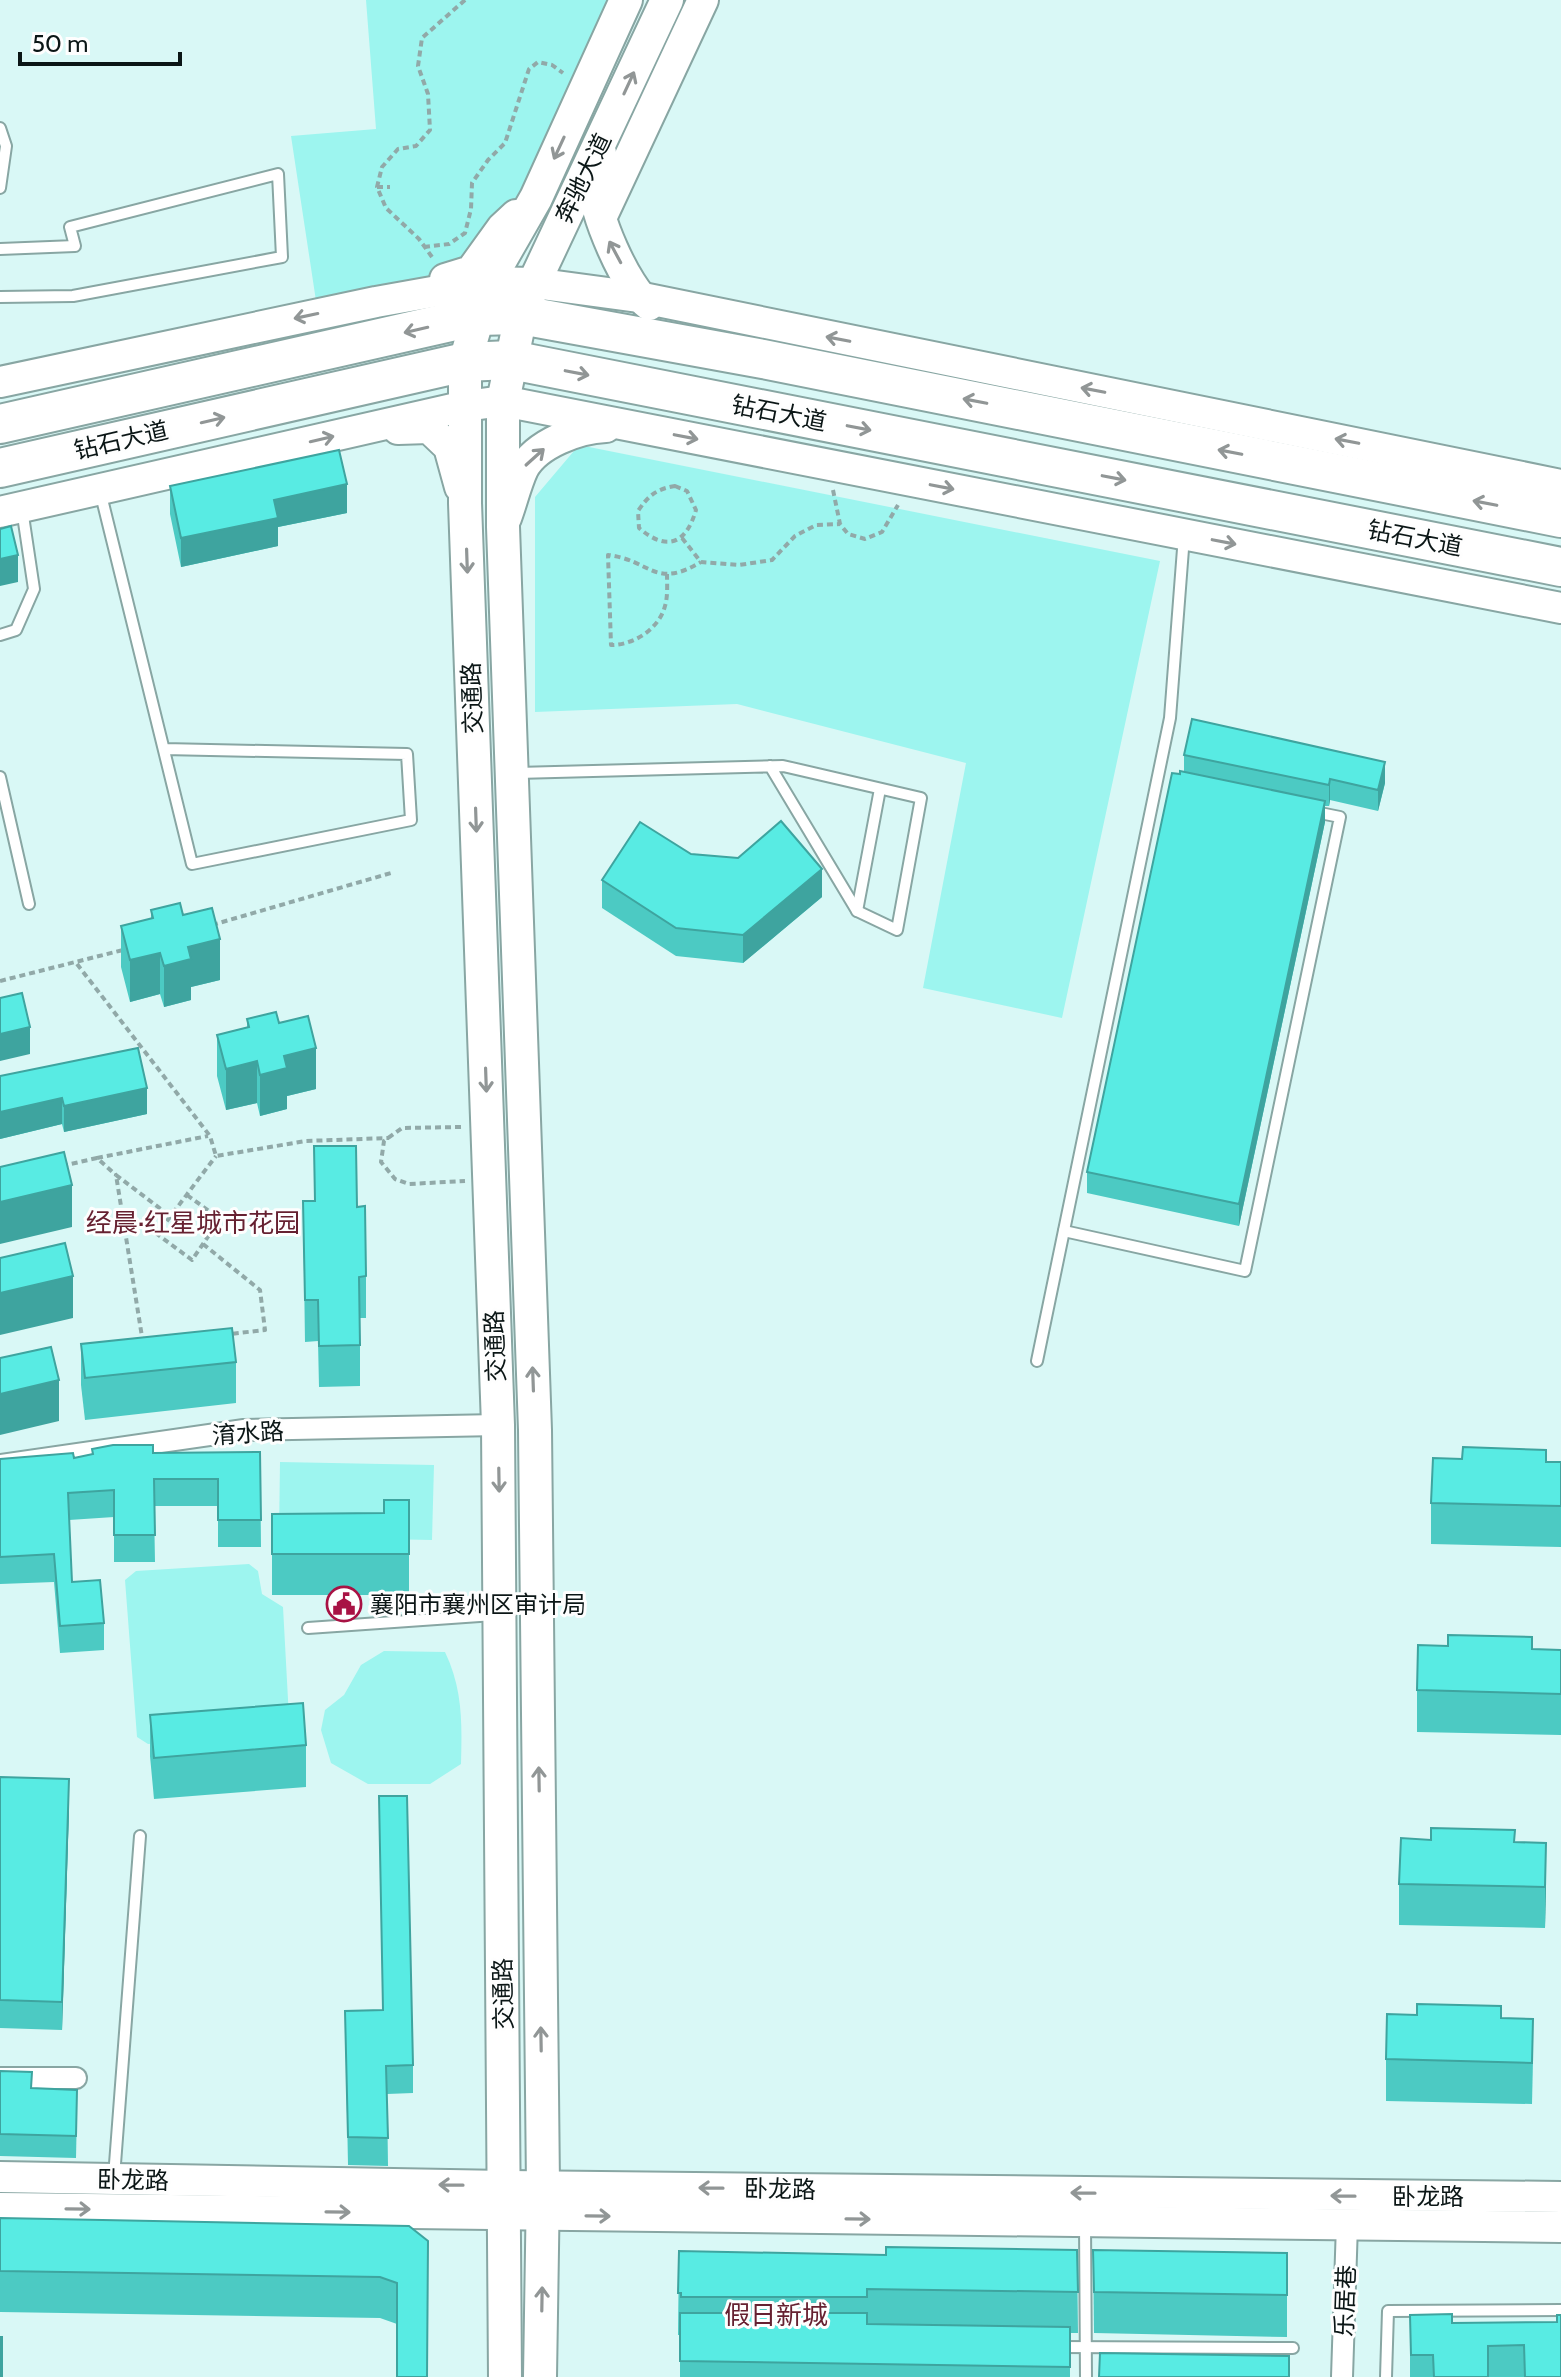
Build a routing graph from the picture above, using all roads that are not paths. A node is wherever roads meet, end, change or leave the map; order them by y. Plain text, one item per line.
1 (626, 0) edge
2 (667, 0) edge
3 (703, 0) edge
4 (0, 128) edge
5 (604, 136) junction
6 (0, 188) edge
7 (536, 198) junction
8 (602, 216) junction
9 (0, 249) edge
10 (0, 297) edge
11 (638, 297) junction
12 (482, 299) junction
13 (528, 299) junction
14 (376, 302) junction
15 (763, 359) junction
16 (511, 360) junction
17 (465, 362) junction
18 (0, 382) edge
19 (503, 401) junction
20 (465, 406) junction
21 (0, 424) edge
22 (635, 427) junction
23 (361, 430) junction
24 (50, 457) junction
25 (1381, 465) junction
26 (0, 468) edge
27 (1561, 485) edge
28 (100, 489) junction
29 (1193, 494) junction
30 (61, 498) junction
31 (465, 503) junction
32 (11, 509) edge
33 (1561, 518) edge
34 (503, 527) junction
35 (1184, 534) junction
36 (1549, 564) edge
37 (1530, 602) junction
38 (1561, 608) edge
39 (0, 635) edge
40 (164, 749) junction
41 (770, 766) junction
42 (511, 773) junction
43 (0, 777) edge
44 (1157, 779) junction
45 (1172, 782) edge
46 (880, 789) junction
47 (1310, 811) edge
48 (29, 904) dead end
49 (857, 911) junction
50 (1064, 1231) junction
51 (1037, 1361) dead end
52 (498, 1425) junction
53 (0, 1465) edge
54 (500, 1614) junction
55 (308, 1628) dead end
56 (140, 1836) dead end
57 (0, 2078) edge
58 (76, 2078) dead end
59 (0, 2177) edge
60 (114, 2179) junction
61 (1561, 2197) edge
62 (505, 2200) junction
63 (542, 2200) junction
64 (0, 2208) edge
65 (1085, 2221) junction
66 (1347, 2224) junction
67 (1561, 2227) edge
68 (1561, 2310) edge
69 (1042, 2347) edge
70 (1086, 2347) junction
71 (1293, 2348) dead end
72 (505, 2377) edge
73 (540, 2377) edge
74 (1086, 2377) edge
75 (1342, 2377) edge
76 (1386, 2377) edge

1 -> 7 main road, 奔驰大道
5 -> 2 main road, 奔驰大道
3 - 8 street
4 - 6 lane
5 - 8 street
5 - 13 main road, 奔驰大道
7 - 12 main road, 奔驰大道
7 - 14 street
11 -> 8 street
9 - 10 lane
11 - 13 street
11 - 15 street
25 -> 11 street
12 - 13 highway, 钻石大道
12 - 14 street
12 - 17 main road, 交通路
12 -> 21 highway, 钻石大道
13 - 15 highway, 钻石大道
13 - 16 main road, 奔驰大道
14 -> 18 street
25 -> 15 highway, 钻石大道
16 - 17 highway, 钻石大道
16 - 19 main road, 交通路
16 -> 29 highway, 钻石大道
17 - 20 main road, 交通路
24 -> 17 highway, 钻石大道
19 - 20 street
19 - 22 street
19 - 34 main road, 交通路
20 - 23 street
20 - 31 main road, 交通路
34 -> 22 street
22 -> 35 street
28 -> 23 street
23 - 31 street
24 - 26 highway, 钻石大道
24 - 30 street
25 - 27 street
33 -> 25 highway, 钻石大道
28 - 30 street
28 - 40 lane
29 - 35 street
29 - 36 highway, 钻石大道
30 - 32 street
31 -> 52 main road, 交通路
32 - 39 lane
34 - 42 main road, 交通路
35 -> 37 street
35 - 44 lane
36 - 37 street
37 - 38 street
40 - 40 lane
41 - 42 lane
41 - 46 lane
41 - 49 lane
63 -> 42 main road, 交通路
43 - 48 lane
44 - 45 lane
44 - 50 lane
46 - 49 lane
46 - 49 lane
47 - 50 lane
50 - 51 lane
52 - 53 street, 淯水路
52 -> 54 main road, 交通路
54 - 55 lane
54 - 62 main road, 交通路
56 - 60 lane
57 - 58 street
59 - 60 street, 卧龙路
62 -> 60 street, 卧龙路
61 -> 63 street, 卧龙路
62 - 63 street, 卧龙路
64 -> 62 street, 卧龙路
62 - 72 main road, 交通路
63 -> 65 street, 卧龙路
73 -> 63 main road, 交通路
65 - 66 street, 卧龙路
65 - 70 lane
66 - 67 street, 卧龙路
66 - 75 street, 乐居巷
68 - 76 lane
69 - 70 lane
70 - 71 lane
70 - 74 lane

